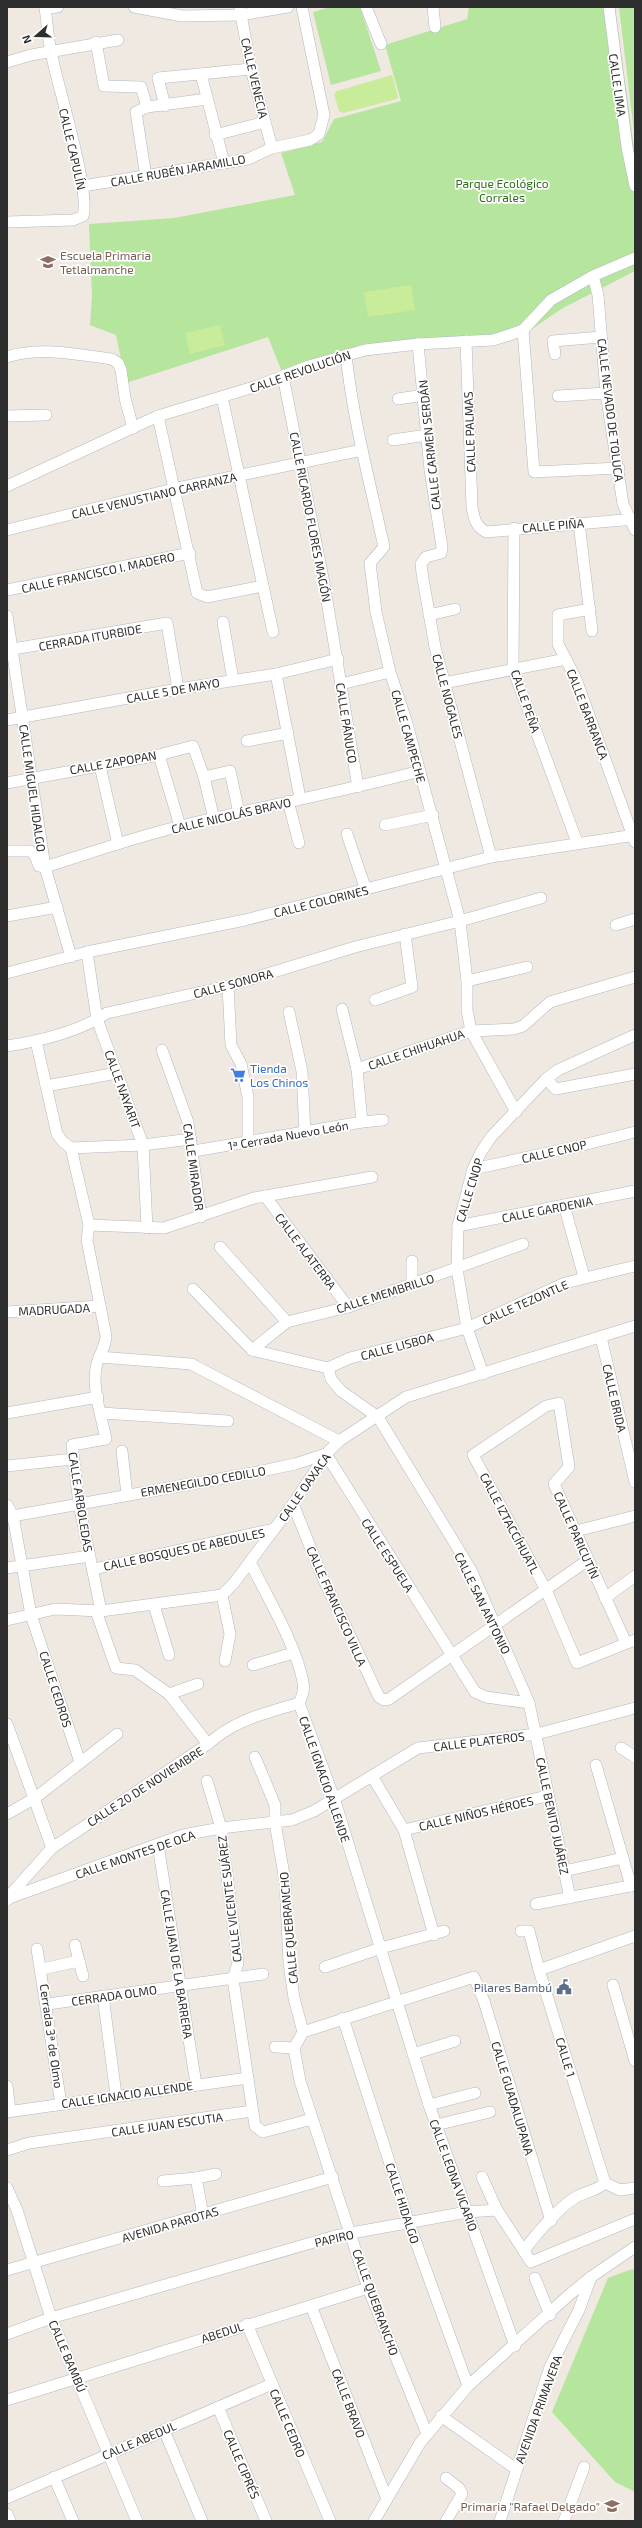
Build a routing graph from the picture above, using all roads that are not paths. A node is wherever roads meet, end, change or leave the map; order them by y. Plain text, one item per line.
1 (45, 7) edge
2 (58, 7) edge
3 (134, 7) edge
4 (288, 7) edge
5 (302, 7) edge
6 (366, 7) edge
7 (433, 7) edge
8 (609, 7) edge
9 (161, 10) edge
10 (240, 11) edge
11 (434, 27) dead end
12 (118, 40) dead end
13 (96, 42) junction
14 (381, 44) dead end
15 (50, 51) junction
16 (7, 62) edge
17 (251, 70) junction
18 (200, 74) junction
19 (158, 78) junction
20 (141, 87) junction
21 (207, 99) junction
22 (165, 106) junction
23 (147, 107) junction
24 (265, 122) junction
25 (215, 135) junction
26 (272, 148) junction
27 (224, 163) junction
28 (146, 177) junction
29 (83, 186) junction
30 (635, 186) edge
31 (7, 222) edge
32 (635, 258) edge
33 (593, 276) junction
34 (523, 330) junction
35 (601, 337) junction
36 (466, 341) junction
37 (418, 344) junction
38 (555, 354) dead end
39 (346, 355) junction
40 (7, 357) edge
41 (283, 376) junction
42 (606, 393) junction
43 (424, 395) junction
44 (222, 396) junction
45 (558, 396) dead end
46 (398, 399) dead end
47 (46, 415) dead end
48 (7, 416) edge
49 (158, 416) junction
50 (133, 428) junction
51 (427, 435) junction
52 (393, 440) dead end
53 (362, 450) junction
54 (301, 461) junction
55 (619, 468) junction
56 (239, 474) junction
57 (7, 486) edge
58 (173, 489) junction
59 (475, 522) joint
60 (579, 523) junction
61 (634, 523) edge
62 (514, 528) junction
63 (7, 530) edge
64 (442, 547) joint
65 (190, 553) junction
66 (263, 586) junction
67 (7, 590) edge
68 (455, 609) dead end
69 (590, 609) junction
70 (429, 615) junction
71 (7, 616) edge
72 (223, 622) dead end
73 (592, 631) dead end
74 (273, 632) dead end
75 (10, 650) edge
76 (338, 659) junction
77 (566, 659) junction
78 (513, 669) junction
79 (390, 672) junction
80 (276, 674) junction
81 (232, 680) junction
82 (444, 683) junction
83 (341, 684) junction
84 (178, 689) junction
85 (23, 717) junction
86 (7, 720) edge
87 (288, 733) junction
88 (248, 741) dead end
89 (159, 755) junction
90 (100, 766) junction
91 (420, 771) junction
92 (204, 777) junction
93 (32, 778) junction
94 (7, 783) edge
95 (358, 788) junction
96 (300, 798) junction
97 (288, 801) junction
98 (239, 813) junction
99 (433, 815) junction
100 (214, 819) junction
101 (385, 825) dead end
102 (180, 826) junction
103 (347, 834) dead end
104 (634, 838) edge
105 (577, 842) junction
106 (298, 843) dead end
107 (118, 844) junction
108 (7, 851) edge
109 (490, 856) junction
110 (44, 866) junction
111 (447, 869) junction
112 (366, 890) junction
113 (541, 898) dead end
114 (57, 907) junction
115 (7, 916) edge
116 (635, 919) edge
117 (460, 921) junction
118 (616, 925) dead end
119 (405, 934) junction
120 (87, 952) junction
121 (71, 957) junction
122 (527, 967) dead end
123 (7, 973) edge
124 (635, 977) edge
125 (467, 981) junction
126 (228, 986) junction
127 (375, 1000) dead end
128 (342, 1009) dead end
129 (288, 1012) dead end
130 (97, 1019) junction
131 (471, 1031) junction
132 (635, 1034) edge
133 (36, 1042) junction
134 (7, 1046) edge
135 (162, 1050) dead end
136 (357, 1069) junction
137 (117, 1073) junction
138 (635, 1074) edge
139 (546, 1079) junction
140 (46, 1086) junction
141 (516, 1112) junction
142 (383, 1120) dead end
143 (362, 1122) junction
144 (305, 1132) junction
145 (635, 1132) edge
146 (191, 1139) junction
147 (248, 1142) junction
148 (143, 1145) junction
149 (71, 1148) junction
150 (194, 1151) junction
151 (473, 1169) junction
152 (372, 1177) dead end
153 (635, 1191) edge
154 (265, 1196) junction
155 (564, 1205) junction
156 (201, 1217) junction
157 (89, 1225) junction
158 (458, 1226) junction
159 (147, 1228) junction
160 (523, 1244) dead end
161 (220, 1247) dead end
162 (412, 1261) dead end
163 (635, 1266) edge
164 (457, 1269) junction
165 (584, 1277) junction
166 (412, 1286) junction
167 (193, 1289) dead end
168 (100, 1306) junction
169 (348, 1307) junction
170 (7, 1312) edge
171 (287, 1322) junction
172 (635, 1326) edge
173 (467, 1328) junction
174 (601, 1337) junction
175 (252, 1350) junction
176 (99, 1357) junction
177 (328, 1368) junction
178 (483, 1374) junction
179 (98, 1397) junction
180 (559, 1403) joint
181 (7, 1413) edge
182 (101, 1413) junction
183 (378, 1417) junction
184 (228, 1421) dead end
185 (339, 1440) junction
186 (122, 1451) dead end
187 (326, 1454) junction
188 (72, 1459) junction
189 (7, 1466) edge
190 (635, 1482) edge
191 (127, 1495) junction
192 (79, 1504) junction
193 (293, 1504) junction
194 (7, 1505) edge
195 (10, 1516) edge
196 (635, 1516) edge
197 (274, 1529) junction
198 (576, 1532) junction
199 (90, 1556) junction
200 (588, 1560) junction
201 (250, 1562) junction
202 (22, 1566) junction
203 (7, 1568) edge
204 (94, 1569) junction
205 (635, 1576) edge
206 (546, 1590) junction
207 (222, 1595) junction
208 (606, 1598) junction
209 (154, 1605) junction
210 (99, 1611) junction
211 (32, 1615) junction
212 (7, 1620) edge
213 (496, 1626) junction
214 (630, 1641) edge
215 (293, 1653) junction
216 (169, 1655) dead end
217 (453, 1655) junction
218 (225, 1661) dead end
219 (253, 1665) dead end
220 (198, 1684) dead end
221 (169, 1694) junction
222 (299, 1703) junction
223 (529, 1703) junction
224 (635, 1708) edge
225 (7, 1724) edge
226 (117, 1734) dead end
227 (537, 1734) junction
228 (208, 1744) junction
229 (621, 1748) dead end
230 (255, 1757) dead end
231 (635, 1757) edge
232 (80, 1762) junction
233 (596, 1765) dead end
234 (372, 1776) junction
235 (207, 1781) dead end
236 (547, 1796) junction
237 (35, 1798) junction
238 (334, 1798) junction
239 (7, 1814) edge
240 (275, 1822) junction
241 (221, 1828) junction
242 (404, 1830) junction
243 (158, 1845) junction
244 (52, 1848) junction
245 (623, 1858) junction
246 (564, 1871) junction
247 (633, 1885) edge
248 (8, 1897) edge
249 (570, 1898) junction
250 (536, 1904) dead end
251 (525, 1931) dead end
252 (635, 1936) edge
253 (75, 1946) dead end
254 (381, 1948) junction
255 (37, 1949) dead end
256 (79, 1961) junction
257 (325, 1967) dead end
258 (42, 1969) junction
259 (539, 1970) junction
260 (264, 1974) dead end
261 (83, 1976) dead end
262 (233, 1979) junction
263 (613, 1985) dead end
264 (180, 1986) junction
265 (103, 1996) junction
266 (397, 2002) junction
267 (48, 2004) junction
268 (342, 2018) junction
269 (303, 2032) junction
270 (455, 2041) dead end
271 (275, 2046) dead end
272 (294, 2048) junction
273 (413, 2054) junction
274 (635, 2061) edge
275 (248, 2078) junction
276 (196, 2084) junction
277 (7, 2086) edge
278 (475, 2092) dead end
279 (116, 2095) junction
280 (61, 2104) junction
281 (429, 2105) junction
282 (252, 2111) junction
283 (9, 2112) edge
284 (490, 2112) dead end
285 (312, 2119) junction
286 (436, 2125) junction
287 (7, 2150) edge
288 (216, 2174) dead end
289 (333, 2177) junction
290 (482, 2177) dead end
291 (196, 2178) junction
292 (163, 2182) dead end
293 (605, 2183) junction
294 (7, 2188) edge
295 (635, 2188) edge
296 (497, 2210) junction
297 (467, 2212) junction
298 (203, 2215) junction
299 (635, 2219) edge
300 (551, 2220) junction
301 (409, 2223) junction
302 (352, 2234) junction
303 (635, 2247) edge
304 (524, 2251) junction
305 (623, 2257) junction
306 (635, 2259) edge
307 (34, 2263) junction
308 (7, 2270) edge
309 (591, 2276) junction
310 (535, 2278) dead end
311 (368, 2288) junction
312 (311, 2306) junction
313 (550, 2315) junction
314 (51, 2318) junction
315 (247, 2324) junction
316 (7, 2334) edge
317 (515, 2346) junction
318 (77, 2378) junction
319 (272, 2384) junction
320 (468, 2386) junction
321 (7, 2400) edge
322 (218, 2407) junction
323 (441, 2416) junction
324 (164, 2430) junction
325 (427, 2434) junction
326 (108, 2453) junction
327 (584, 2467) dead end
328 (516, 2469) junction
329 (54, 2477) junction
330 (446, 2478) dead end
331 (7, 2498) edge
332 (387, 2499) junction
333 (7, 2514) edge
334 (10, 2521) edge
335 (73, 2521) edge
336 (137, 2521) edge
337 (202, 2521) edge
338 (266, 2521) edge
339 (330, 2521) edge
340 (374, 2521) edge
341 (446, 2521) edge
342 (500, 2521) edge
343 (564, 2521) edge

1 - 2 street
1 - 15 street, CALLE CAPULÍN
3 - 9 street
4 - 10 street
5 - 26 street, CALLE RUBÉN JARAMILLO
6 - 14 street
7 - 11 street
8 - 30 street, CALLE LIMA
9 - 10 street
10 - 17 street, CALLE VENECIA
12 - 13 street
13 - 15 street
13 - 20 street
15 - 16 street
15 - 29 street, CALLE CAPULÍN
17 - 18 street
17 - 24 street, CALLE VENECIA
18 - 19 street
18 - 21 street
19 - 20 street
19 - 22 street
20 - 23 street
21 - 22 street
21 - 25 street
22 - 23 street
23 - 28 street
24 - 25 street
24 - 26 street, CALLE VENECIA
25 - 27 street
26 - 27 street, CALLE RUBÉN JARAMILLO
27 - 28 street, CALLE RUBÉN JARAMILLO
28 - 29 street, CALLE RUBÉN JARAMILLO
29 - 31 street, CALLE CAPULÍN
32 - 33 street, CALLE REVOLUCIÓN
33 - 34 street, CALLE REVOLUCIÓN
33 - 35 street, CALLE NEVADO DE TOLUCA
34 - 36 street, CALLE REVOLUCIÓN
34 - 55 street
35 - 38 street
35 - 42 street, CALLE NEVADO DE TOLUCA
36 - 37 street, CALLE REVOLUCIÓN
36 - 59 street, CALLE PALMAS
37 - 39 street, CALLE REVOLUCIÓN
37 - 43 street, CALLE CARMEN SERDÁN
39 - 41 street, CALLE REVOLUCIÓN
39 - 53 street, CALLE CAMPECHE
40 - 50 street
41 - 44 street, CALLE REVOLUCIÓN
41 - 54 street, CALLE RICARDO FLORES MAGÓN
42 - 45 street
42 - 55 street, CALLE NEVADO DE TOLUCA
43 - 46 street
43 - 51 street, CALLE CARMEN SERDÁN
44 - 49 street, CALLE REVOLUCIÓN
44 - 56 street
47 - 48 street
49 - 50 street, CALLE REVOLUCIÓN
49 - 58 street
50 - 57 street, CALLE REVOLUCIÓN
51 - 52 street
51 - 64 street, CALLE CARMEN SERDÁN
53 - 54 street, CALLE VENUSTIANO CARRANZA
53 - 79 street, CALLE CAMPECHE
54 - 56 street, CALLE VENUSTIANO CARRANZA
54 - 76 street, CALLE RICARDO FLORES MAGÓN
55 - 61 street, CALLE NEVADO DE TOLUCA
56 - 58 street, CALLE VENUSTIANO CARRANZA
56 - 66 street
58 - 63 street, CALLE VENUSTIANO CARRANZA
58 - 65 street
59 - 62 street, CALLE PIÑA
60 - 61 street, CALLE PIÑA
60 - 62 street, CALLE PIÑA
60 - 69 street
62 - 78 street, CALLE PEÑA
64 - 70 street, CALLE NOGALES
65 - 66 street
65 - 67 street, CALLE FRANCISCO I. MADERO
66 - 74 street
68 - 70 street
69 - 73 street
69 - 77 street, CALLE BARRANCA
70 - 82 street, CALLE NOGALES
71 - 75 street, CALLE MIGUEL HIDALGO
72 - 81 street
75 - 84 street, CERRADA ITURBIDE
75 - 85 street, CALLE MIGUEL HIDALGO
76 - 80 street, CALLE 5 DE MAYO
76 - 83 street, CALLE PÁNUCO
77 - 78 street
77 - 104 street, CALLE BARRANCA
78 - 82 street
78 - 105 street, CALLE PEÑA
79 - 83 street
79 - 91 street, CALLE CAMPECHE
80 - 81 street, CALLE 5 DE MAYO
80 - 87 street
81 - 84 street, CALLE 5 DE MAYO
82 - 109 street, CALLE NOGALES
83 - 95 street, CALLE PÁNUCO
84 - 85 street, CALLE 5 DE MAYO
85 - 86 street, CALLE 5 DE MAYO
85 - 93 street, CALLE MIGUEL HIDALGO
87 - 88 street
87 - 96 street
89 - 90 street, CALLE ZAPOPAN
89 - 92 street, CALLE ZAPOPAN
89 - 102 street
90 - 93 street, CALLE ZAPOPAN
90 - 107 street
91 - 95 street, CALLE NICOLÁS BRAVO
91 - 99 street, CALLE CAMPECHE
92 - 98 street
92 - 100 street
93 - 94 street, CALLE ZAPOPAN
93 - 110 street, CALLE MIGUEL HIDALGO
95 - 96 street, CALLE NICOLÁS BRAVO
96 - 97 street, CALLE NICOLÁS BRAVO
97 - 98 street, CALLE NICOLÁS BRAVO
97 - 106 street
98 - 100 street, CALLE NICOLÁS BRAVO
99 - 101 street
99 - 111 street, CALLE CAMPECHE
100 - 102 street, CALLE NICOLÁS BRAVO
102 - 107 street, CALLE NICOLÁS BRAVO
103 - 112 street
104 - 105 street, CALLE COLORINES
105 - 109 street, CALLE COLORINES
107 - 110 street, CALLE NICOLÁS BRAVO
108 - 110 street
109 - 111 street, CALLE COLORINES
110 - 114 street, CALLE MIGUEL HIDALGO
111 - 112 street, CALLE COLORINES
111 - 117 street, CALLE CAMPECHE
112 - 120 street, CALLE COLORINES
113 - 117 street, CALLE SONORA
114 - 115 street
114 - 121 street, CALLE MIGUEL HIDALGO
116 - 118 street
117 - 119 street, CALLE SONORA
117 - 125 street, CALLE CAMPECHE
119 - 126 street, CALLE SONORA
119 - 127 street
120 - 121 street, CALLE COLORINES
120 - 130 street, CALLE NAYARIT
121 - 123 street, CALLE COLORINES
122 - 125 street
124 - 131 street, CALLE CHIHUAHUA
125 - 131 street, CALLE CAMPECHE
126 - 130 street, CALLE SONORA
126 - 147 street
128 - 136 street
129 - 144 street
130 - 133 street, CALLE SONORA
130 - 137 street, CALLE NAYARIT
131 - 136 street, CALLE CHIHUAHUA
131 - 141 street, CALLE CAMPECHE
132 - 139 street
133 - 134 street, CALLE SONORA
133 - 140 street
135 - 146 street, CALLE MIRADOR
136 - 143 street, CALLE CHIHUAHUA
137 - 140 street
137 - 148 street, CALLE NAYARIT
138 - 139 street
139 - 141 street
140 - 149 street
141 - 151 street, CALLE CNOP
142 - 143 street, 1ª Cerrada Nuevo León
143 - 144 street, 1ª Cerrada Nuevo León
144 - 147 street, 1ª Cerrada Nuevo León
145 - 151 street, CALLE CNOP
146 - 148 street
146 - 150 street, CALLE MIRADOR
147 - 150 street, 1ª Cerrada Nuevo León
148 - 149 street
148 - 159 street, CALLE NAYARIT
149 - 157 street, CALLE ARBOLEDAS
150 - 156 street, CALLE MIRADOR
151 - 158 street, CALLE CNOP
152 - 154 street
153 - 155 street, CALLE GARDENIA
154 - 156 street
154 - 169 street, CALLE ALATERRA
155 - 158 street, CALLE GARDENIA
155 - 165 street
156 - 159 street
157 - 159 street
157 - 168 street, CALLE ARBOLEDAS
158 - 164 street, CALLE CNOP
160 - 164 street, CALLE MEMBRILLO
161 - 171 street
162 - 166 street
163 - 165 street, CALLE TEZONTLE
164 - 166 street, CALLE MEMBRILLO
164 - 173 street, CALLE CNOP
165 - 173 street, CALLE TEZONTLE
166 - 169 street, CALLE MEMBRILLO
167 - 175 street
168 - 170 street, MADRUGADA
168 - 176 street, CALLE ARBOLEDAS
169 - 171 street, CALLE MEMBRILLO
171 - 175 street, CALLE MEMBRILLO
172 - 174 street, CALLE OAXACA
173 - 177 street, CALLE LISBOA
173 - 178 street, CALLE CNOP
174 - 178 street, CALLE OAXACA
174 - 190 street, CALLE BRIDA
175 - 177 street
176 - 179 street, CALLE ARBOLEDAS
176 - 185 street
177 - 183 street
178 - 183 street, CALLE OAXACA
179 - 181 street
179 - 182 street, CALLE ARBOLEDAS
180 - 198 street, CALLE PARICUTÍN
180 - 206 street, CALLE IZTACCÍHUATL
182 - 184 street
182 - 188 street, CALLE ARBOLEDAS
183 - 185 street, CALLE OAXACA
183 - 213 street, CALLE SAN ANTONIO
185 - 187 street, CALLE OAXACA
186 - 191 street
187 - 191 street, ERMENEGILDO CEDILLO
187 - 193 street, CALLE OAXACA
187 - 217 street, CALLE ESPUELA
188 - 189 street
188 - 192 street, CALLE ARBOLEDAS
191 - 192 street, ERMENEGILDO CEDILLO
192 - 195 street, ERMENEGILDO CEDILLO
192 - 199 street, CALLE ARBOLEDAS
193 - 197 street, CALLE OAXACA
193 - 217 street, CALLE FRANCISCO VILLA
194 - 195 street
195 - 202 street
196 - 198 street
197 - 201 street, CALLE OAXACA
197 - 204 street, CALLE BOSQUES DE ABEDULES
198 - 200 street, CALLE PARICUTÍN
199 - 202 street
199 - 204 street, CALLE ARBOLEDAS
200 - 206 street
200 - 208 street, CALLE PARICUTÍN
201 - 207 street, CALLE OAXACA
201 - 215 street, CALLE IGNACIO ALLENDE
202 - 203 street
202 - 211 street
204 - 210 street, CALLE ARBOLEDAS
205 - 208 street
206 - 213 street
206 - 214 street, CALLE IZTACCÍHUATL
207 - 209 street
207 - 218 street
208 - 214 street, CALLE PARICUTÍN
209 - 210 street
209 - 216 street
210 - 211 street
210 - 221 street, CALLE ARBOLEDAS
211 - 212 street
211 - 232 street, CALLE CEDROS
213 - 217 street
213 - 223 street, CALLE SAN ANTONIO
215 - 219 street
215 - 222 street, CALLE IGNACIO ALLENDE
217 - 223 street, CALLE ESPUELA
220 - 221 street
221 - 228 street
222 - 228 street, CALLE 20 DE NOVIEMBRE
222 - 238 street, CALLE IGNACIO ALLENDE
223 - 227 street, CALLE SAN ANTONIO
224 - 227 street, CALLE PLATEROS
225 - 237 street
226 - 232 street
227 - 234 street, CALLE PLATEROS
227 - 236 street, CALLE BENITO JUÁREZ
228 - 244 street, CALLE 20 DE NOVIEMBRE
229 - 231 street
230 - 240 street, CALLE QUEBRANCHO
232 - 237 street
233 - 245 street
234 - 238 street, CALLE PLATEROS
234 - 242 street
235 - 241 street, CALLE VICENTE SUÁREZ
236 - 242 street, CALLE NIÑOS HÉROES
236 - 246 street, CALLE BENITO JUÁREZ
237 - 239 street
237 - 244 street
238 - 240 street, CALLE MONTES DE OCA
238 - 254 street, CALLE IGNACIO ALLENDE
240 - 241 street, CALLE MONTES DE OCA
240 - 269 street, CALLE QUEBRANCHO
241 - 243 street, CALLE MONTES DE OCA
241 - 262 street, CALLE VICENTE SUÁREZ
242 - 254 street
243 - 248 street, CALLE MONTES DE OCA
243 - 264 street, CALLE JUAN DE LA BARRERA
244 - 248 street, CALLE 20 DE NOVIEMBRE
245 - 246 street
245 - 247 street
246 - 249 street, CALLE BENITO JUÁREZ
247 - 249 street
249 - 250 street
251 - 259 street, CALLE 1
252 - 259 street
253 - 256 street
254 - 257 street
254 - 266 street, CALLE IGNACIO ALLENDE
255 - 258 street, Cerrada 3ª de Olmo
256 - 258 street, Cerrada 3ª de Olmo
256 - 261 street
258 - 267 street, Cerrada 3ª de Olmo
259 - 293 street, CALLE 1
260 - 262 street, CERRADA OLMO
262 - 264 street, CERRADA OLMO
262 - 275 street, CALLE VICENTE SUÁREZ
263 - 274 street
264 - 265 street, CERRADA OLMO
264 - 276 street, CALLE JUAN DE LA BARRERA
265 - 267 street, CERRADA OLMO
265 - 279 street
266 - 268 street
266 - 273 street, CALLE LEONA VICARIO
266 - 300 street, CALLE GUADALUPANA
267 - 280 street, Cerrada 3ª de Olmo
268 - 269 street
268 - 301 street, CALLE HIDALGO
269 - 272 street
270 - 273 street
271 - 272 street
272 - 285 street, CALLE QUEBRANCHO
273 - 281 street, CALLE LEONA VICARIO
275 - 276 street, CALLE IGNACIO ALLENDE
275 - 282 street, CALLE VICENTE SUÁREZ
276 - 279 street, CALLE IGNACIO ALLENDE
277 - 283 street
278 - 281 street
279 - 280 street, CALLE IGNACIO ALLENDE
280 - 283 street, CALLE IGNACIO ALLENDE
281 - 286 street, CALLE LEONA VICARIO
282 - 285 street
282 - 287 street, CALLE JUAN ESCUTIA
284 - 286 street
285 - 289 street, CALLE QUEBRANCHO
286 - 297 street, CALLE LEONA VICARIO
288 - 291 street
289 - 298 street, AVENIDA PAROTAS
289 - 302 street, CALLE QUEBRANCHO
290 - 296 street
291 - 292 street
291 - 298 street
293 - 295 street
293 - 300 street
294 - 307 street, CALLE BAMBÚ
296 - 297 street, PAPIRO
296 - 304 street
297 - 301 street, PAPIRO
297 - 317 street, CALLE LEONA VICARIO
298 - 307 street, AVENIDA PAROTAS
299 - 304 street
300 - 304 street
301 - 302 street, PAPIRO
301 - 320 street, CALLE HIDALGO
302 - 311 street, CALLE QUEBRANCHO
302 - 314 street, PAPIRO
303 - 305 street
305 - 306 street
305 - 309 street
307 - 308 street, AVENIDA PAROTAS
307 - 314 street, CALLE BAMBÚ
309 - 313 street
309 - 328 street, AVENIDA PRIMAVERA
310 - 313 street
311 - 312 street, ABEDUL
311 - 325 street, CALLE QUEBRANCHO
312 - 315 street, ABEDUL
312 - 332 street, CALLE BRAVO
313 - 317 street
314 - 316 street, PAPIRO
314 - 318 street, CALLE BAMBÚ
315 - 318 street, ABEDUL
315 - 319 street, CALLE CEDRO
317 - 320 street
318 - 321 street, ABEDUL
318 - 326 street, CALLE BAMBÚ
319 - 322 street, CALLE ABEDUL
319 - 339 street, CALLE CEDRO
320 - 323 street
322 - 324 street, CALLE ABEDUL
322 - 338 street, CALLE CIPRÉS
323 - 325 street
323 - 328 street
324 - 326 street, CALLE ABEDUL
324 - 337 street
325 - 332 street
326 - 329 street, CALLE ABEDUL
326 - 336 street, CALLE BAMBÚ
327 - 343 street
328 - 342 street, AVENIDA PRIMAVERA
329 - 331 street, CALLE ABEDUL
329 - 335 street
330 - 341 street
332 - 340 street
333 - 334 street

